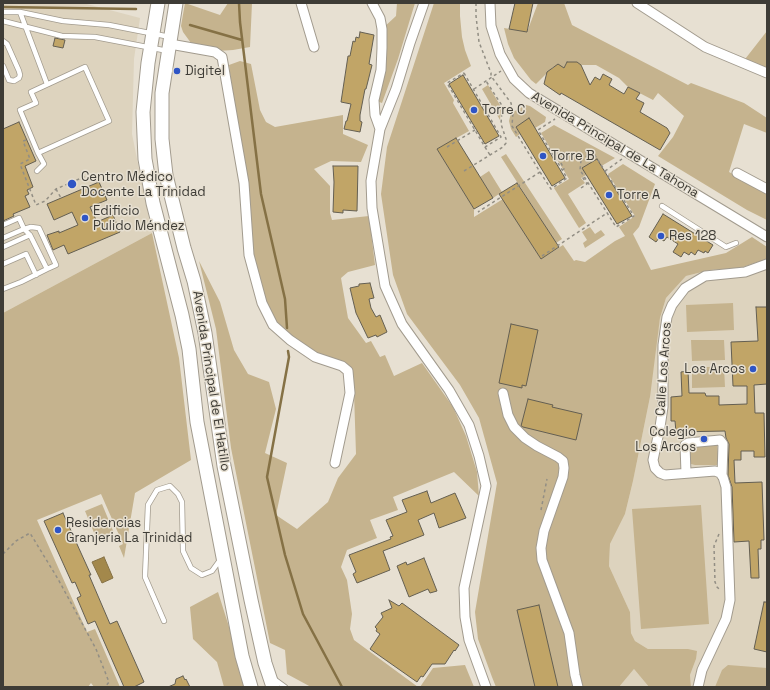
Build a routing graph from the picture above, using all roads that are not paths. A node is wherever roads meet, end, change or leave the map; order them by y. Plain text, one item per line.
1 (158, 3) edge
2 (176, 3) edge
3 (301, 3) edge
4 (372, 3) edge
5 (424, 3) edge
6 (490, 3) edge
7 (637, 3) edge
8 (3, 12) edge
9 (20, 12) junction
10 (3, 21) edge
11 (26, 26) junction
12 (154, 34) junction
13 (3, 41) edge
14 (170, 44) junction
15 (314, 47) dead end
16 (151, 48) junction
17 (3, 66) edge
18 (767, 73) edge
19 (47, 84) junction
20 (380, 128) junction
21 (38, 153) junction
22 (37, 171) dead end
23 (737, 173) dead end
24 (767, 189) edge
25 (662, 206) dead end
26 (3, 225) edge
27 (24, 229) junction
28 (30, 235) junction
29 (767, 237) edge
30 (3, 238) edge
31 (736, 243) dead end
32 (3, 247) edge
33 (3, 264) edge
34 (767, 264) edge
35 (47, 269) junction
36 (36, 275) junction
37 (3, 289) edge
38 (504, 392) dead end
39 (335, 463) dead end
40 (686, 473) junction
41 (722, 476) junction
42 (223, 557) junction
43 (164, 621) dead end
44 (280, 685) edge
45 (251, 687) edge
46 (486, 687) edge
47 (578, 687) edge
48 (698, 687) edge

1 - 12 main road, Avenida Principal de El Hatillo
2 - 14 main road, Avenida Principal de El Hatillo
3 - 15 street
4 - 20 street
5 - 20 street
6 - 29 street, Avenida Principal de La Tahona
7 - 18 street
8 - 9 lane
9 - 11 lane
9 - 12 lane
10 - 11 lane
11 - 16 lane
11 - 19 lane
12 - 14 lane
12 - 16 main road, Avenida Principal de El Hatillo
13 - 17 lane
14 - 16 lane
14 - 39 street
14 - 44 main road, Avenida Principal de El Hatillo
16 - 42 main road, Avenida Principal de El Hatillo
19 - 21 lane
19 - 21 lane
20 - 46 street
21 - 22 lane
23 - 24 street
25 - 31 lane
26 - 27 lane
27 - 28 lane
27 - 30 lane
27 - 35 lane
28 - 32 lane
28 - 35 lane
33 - 36 lane
34 - 40 street, Calle Los Arcos
35 - 36 lane
36 - 37 lane
38 - 47 street
40 - 41 street, Calle Los Arcos
40 - 41 street
41 - 48 street
42 - 43 lane
42 - 45 main road, Avenida Principal de El Hatillo

